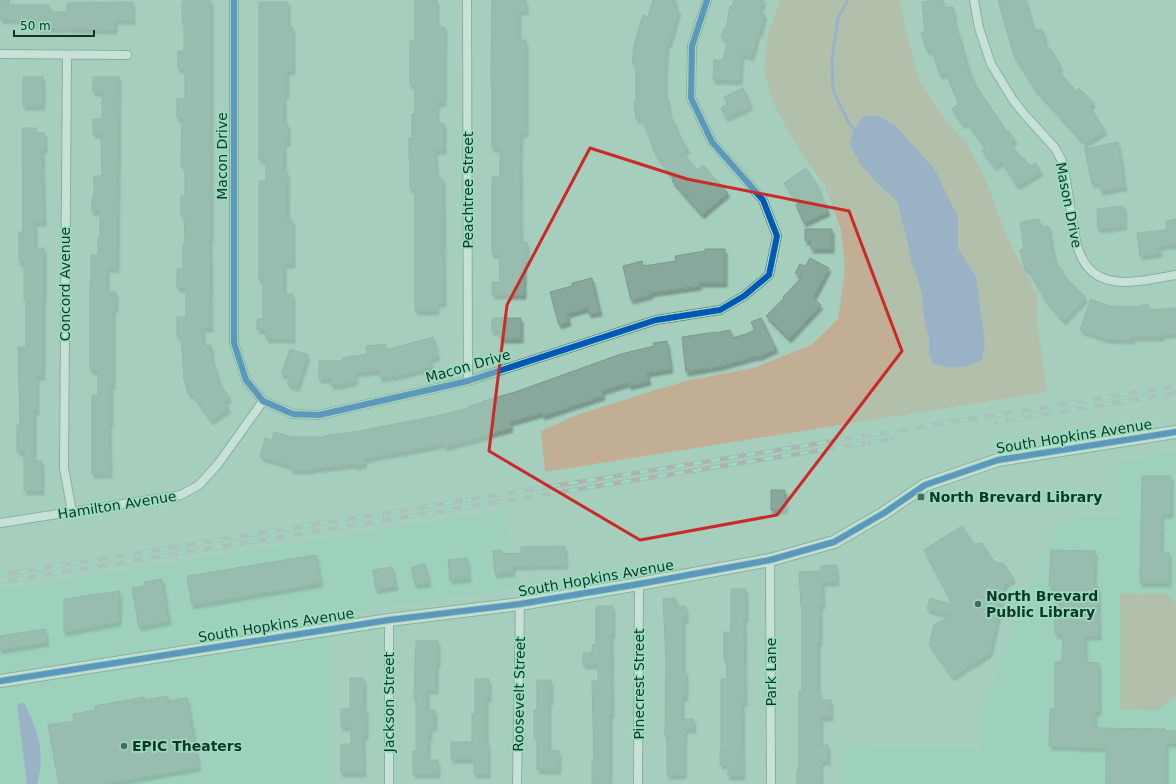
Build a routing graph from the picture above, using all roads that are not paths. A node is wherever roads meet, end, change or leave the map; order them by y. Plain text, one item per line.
1 (234, 0) edge
2 (467, 0) edge
3 (707, 0) edge
4 (974, 0) edge
5 (0, 54) edge
6 (67, 55) junction
7 (127, 55) dead end
8 (1176, 275) edge
9 (468, 381) junction
10 (263, 401) junction
11 (1176, 432) edge
12 (72, 512) junction
13 (0, 523) edge
14 (770, 560) junction
15 (639, 584) junction
16 (520, 604) junction
17 (389, 620) junction
18 (0, 681) edge
19 (389, 784) edge
20 (517, 784) edge
21 (638, 784) edge
22 (771, 784) edge

1 - 10 street, Macon Drive
2 - 9 street, Peachtree Street
3 - 9 street, Macon Drive
4 - 8 street, Mason Drive
5 - 6 street
6 - 7 street
6 - 12 street, Concord Avenue
9 - 10 street, Macon Drive
10 - 12 street, Hamilton Avenue
11 - 14 street, South Hopkins Avenue
12 - 13 street, Hamilton Avenue
14 - 15 street, South Hopkins Avenue
14 - 22 street, Park Lane
15 - 16 street, South Hopkins Avenue
15 - 21 street, Pinecrest Street
16 - 17 street, South Hopkins Avenue
16 - 20 street, Roosevelt Street
17 - 18 street, South Hopkins Avenue
17 - 19 street, Jackson Street

